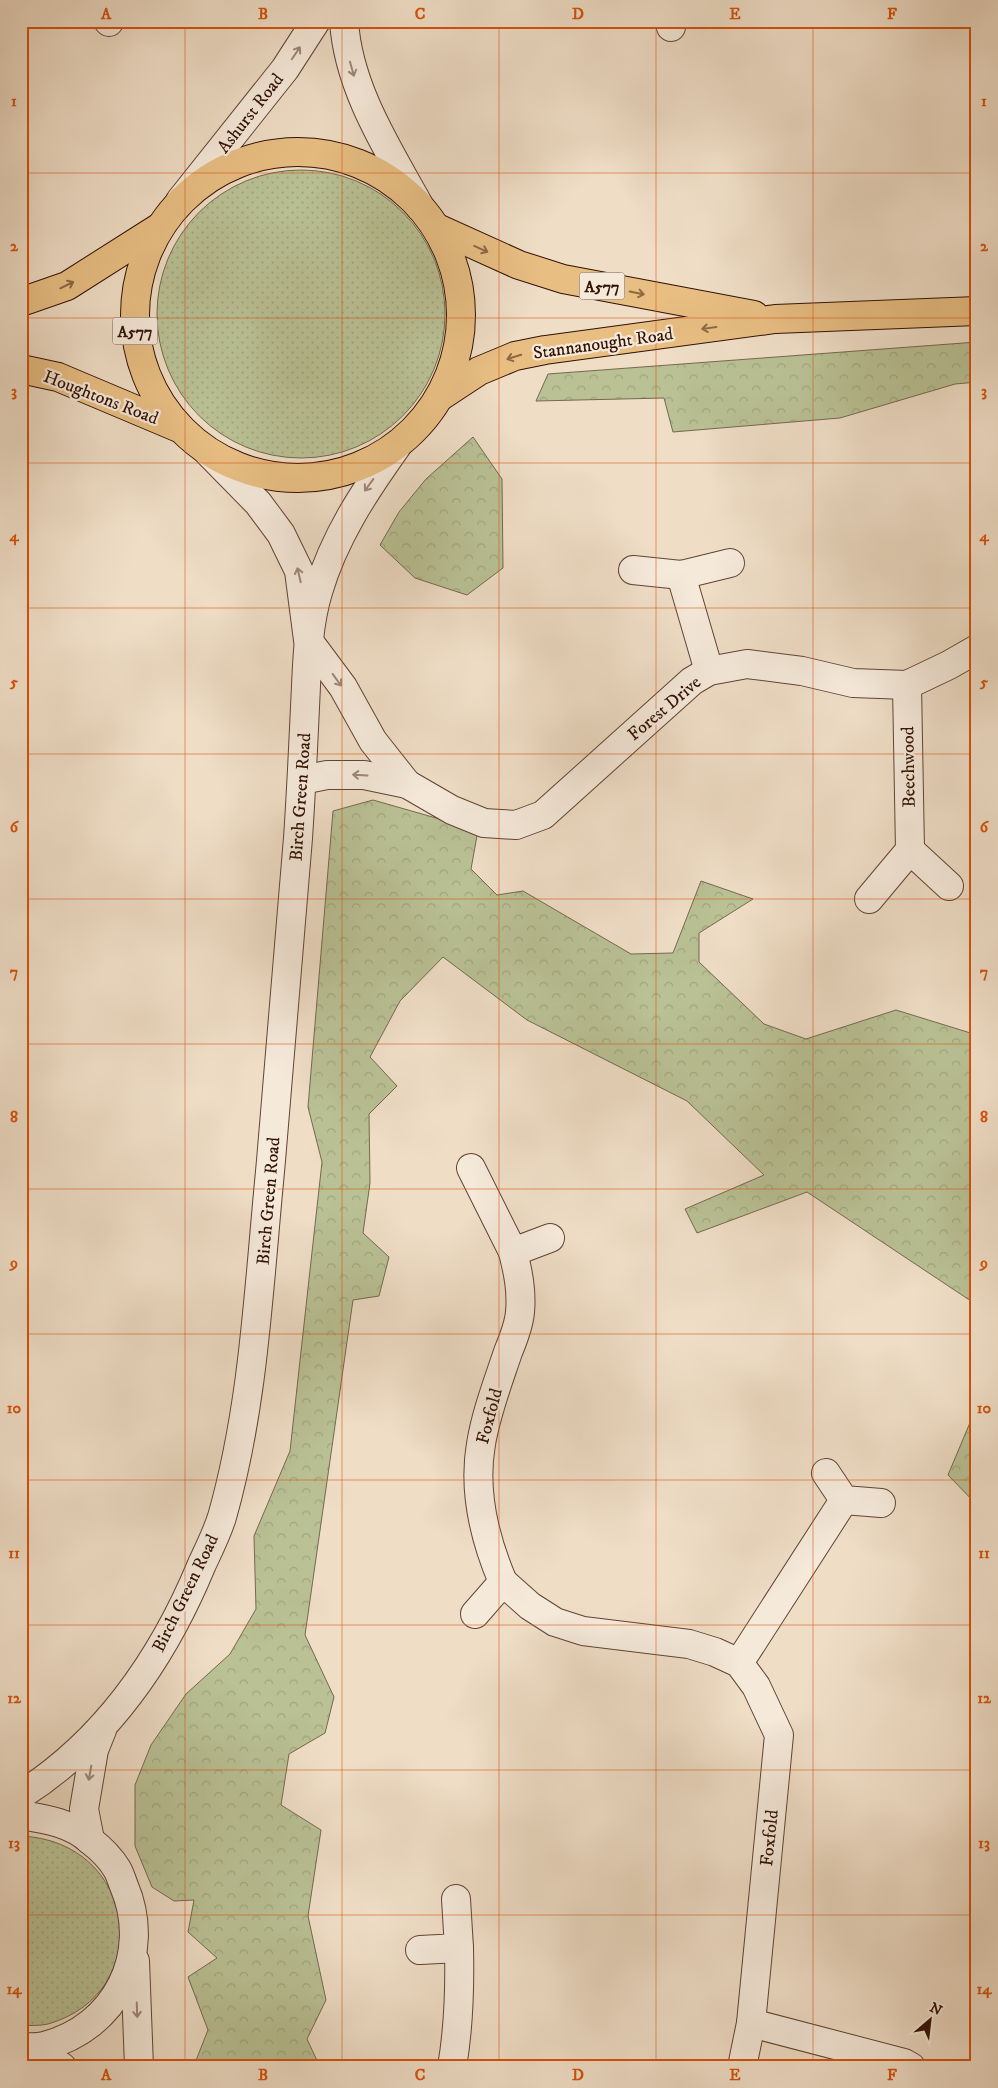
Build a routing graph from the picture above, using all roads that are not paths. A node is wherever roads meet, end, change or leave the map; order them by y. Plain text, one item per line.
1 (316, 21) edge
2 (344, 21) edge
3 (180, 201) junction
4 (420, 206) junction
5 (160, 227) junction
6 (437, 228) junction
7 (21, 302) edge
8 (977, 311) edge
9 (775, 318) junction
10 (21, 369) edge
11 (441, 396) junction
12 (179, 428) junction
13 (398, 446) junction
14 (207, 451) junction
15 (730, 563) dead end
16 (633, 570) dead end
17 (681, 575) junction
18 (308, 640) junction
19 (977, 649) edge
20 (709, 671) junction
21 (907, 685) junction
22 (302, 780) junction
23 (407, 784) junction
24 (910, 850) junction
25 (949, 886) dead end
26 (869, 899) dead end
27 (471, 1168) dead end
28 (550, 1238) dead end
29 (513, 1252) junction
30 (826, 1473) dead end
31 (844, 1500) junction
32 (881, 1504) dead end
33 (503, 1582) junction
34 (474, 1614) dead end
35 (739, 1663) junction
36 (104, 1727) junction
37 (21, 1795) edge
38 (21, 1815) edge
39 (90, 1840) junction
40 (456, 1899) dead end
41 (135, 1944) junction
42 (459, 1948) junction
43 (420, 1950) dead end
44 (751, 2023) junction
45 (21, 2047) edge
46 (21, 2053) edge
47 (62, 2067) edge
48 (139, 2067) edge
49 (452, 2067) edge
50 (742, 2067) edge
51 (911, 2067) edge

3 -> 1 street, Ashurst Road
2 -> 4 street
3 - 4 main road, A577
3 - 5 main road, A577
4 - 6 main road, A577
7 -> 5 main road, A577
5 - 12 main road, A577
6 -> 9 main road, Stannanought Road / A577
6 - 11 main road, A577
8 - 9 main road, Stannanought Road / A577
9 -> 11 main road, Stannanought Road / A577
10 - 12 main road, Houghtons Road / A577
11 - 13 main road, A577
12 - 14 main road, A577
13 - 14 main road, A577
13 -> 18 street, Birch Green Road
18 -> 14 street, Birch Green Road
15 - 17 street
16 - 17 street
17 - 20 street
18 - 22 street, Birch Green Road
18 -> 23 street, Forest Drive
19 - 21 street, Forest Drive
20 - 21 street, Forest Drive
20 - 23 street, Forest Drive
21 - 24 street, Beechwood
23 -> 22 street, Forest Drive
22 - 36 street, Birch Green Road
24 - 25 street
24 - 26 street
27 - 29 street, Foxfold
28 - 29 street
29 - 33 street, Foxfold
30 - 31 street
31 - 32 street
31 - 35 street
33 - 34 street
33 - 35 street, Foxfold
35 - 44 street, Foxfold
36 - 37 street, Birch Green Road
36 -> 39 street, Birch Green Road
38 - 39 street
39 - 41 street
40 - 42 street
41 - 45 street
41 -> 48 street
42 - 43 street
42 - 49 street
44 - 50 street, Foxfold
44 - 51 street
46 - 47 street

